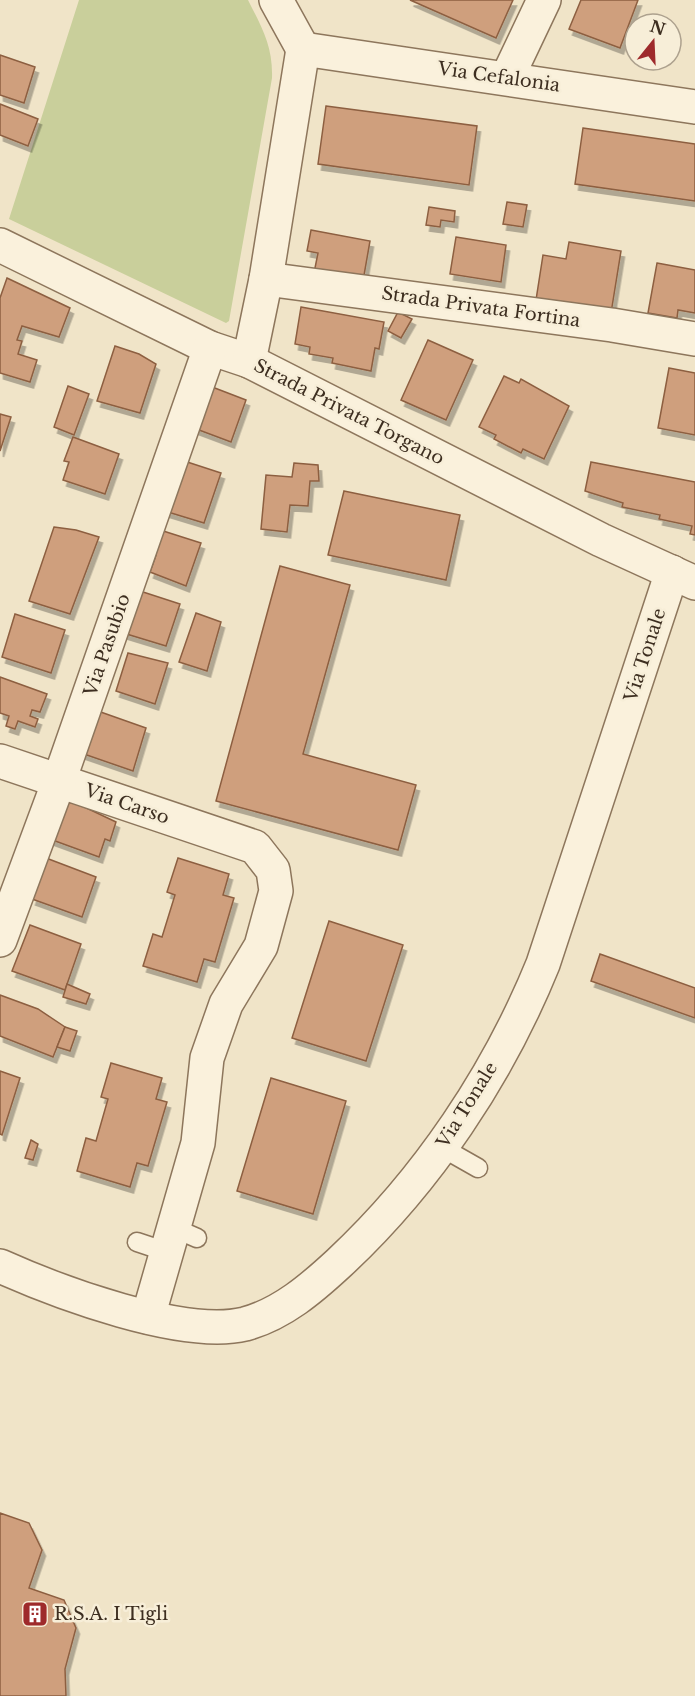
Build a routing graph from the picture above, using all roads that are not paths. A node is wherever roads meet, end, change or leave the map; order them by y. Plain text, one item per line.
1 (276, 0) edge
2 (544, 0) edge
3 (303, 49) junction
4 (507, 78) junction
5 (695, 107) edge
6 (0, 245) edge
7 (266, 279) junction
8 (695, 339) edge
9 (210, 348) junction
10 (249, 361) junction
11 (683, 578) edge
12 (0, 761) edge
13 (59, 781) junction
14 (0, 940) edge
15 (441, 1148) junction
16 (478, 1168) dead end
17 (0, 1266) edge
18 (148, 1317) junction

1 - 3 street
2 - 4 street
3 - 4 street, Via Cefalonia
3 - 7 street
4 - 5 street, Via Cefalonia
6 - 9 street, Strada Privata Torgano
7 - 8 street, Strada Privata Fortina
7 - 10 street
9 - 10 street, Strada Privata Torgano
9 - 13 street, Via Pasubio
10 - 11 street, Strada Privata Torgano
11 - 15 street, Via Tonale
12 - 13 street, Via Carso
13 - 14 street, Via Pasubio
13 - 18 street, Via Carso
15 - 16 lane
15 - 18 street, Via Tonale
17 - 18 street, Via Tonale

